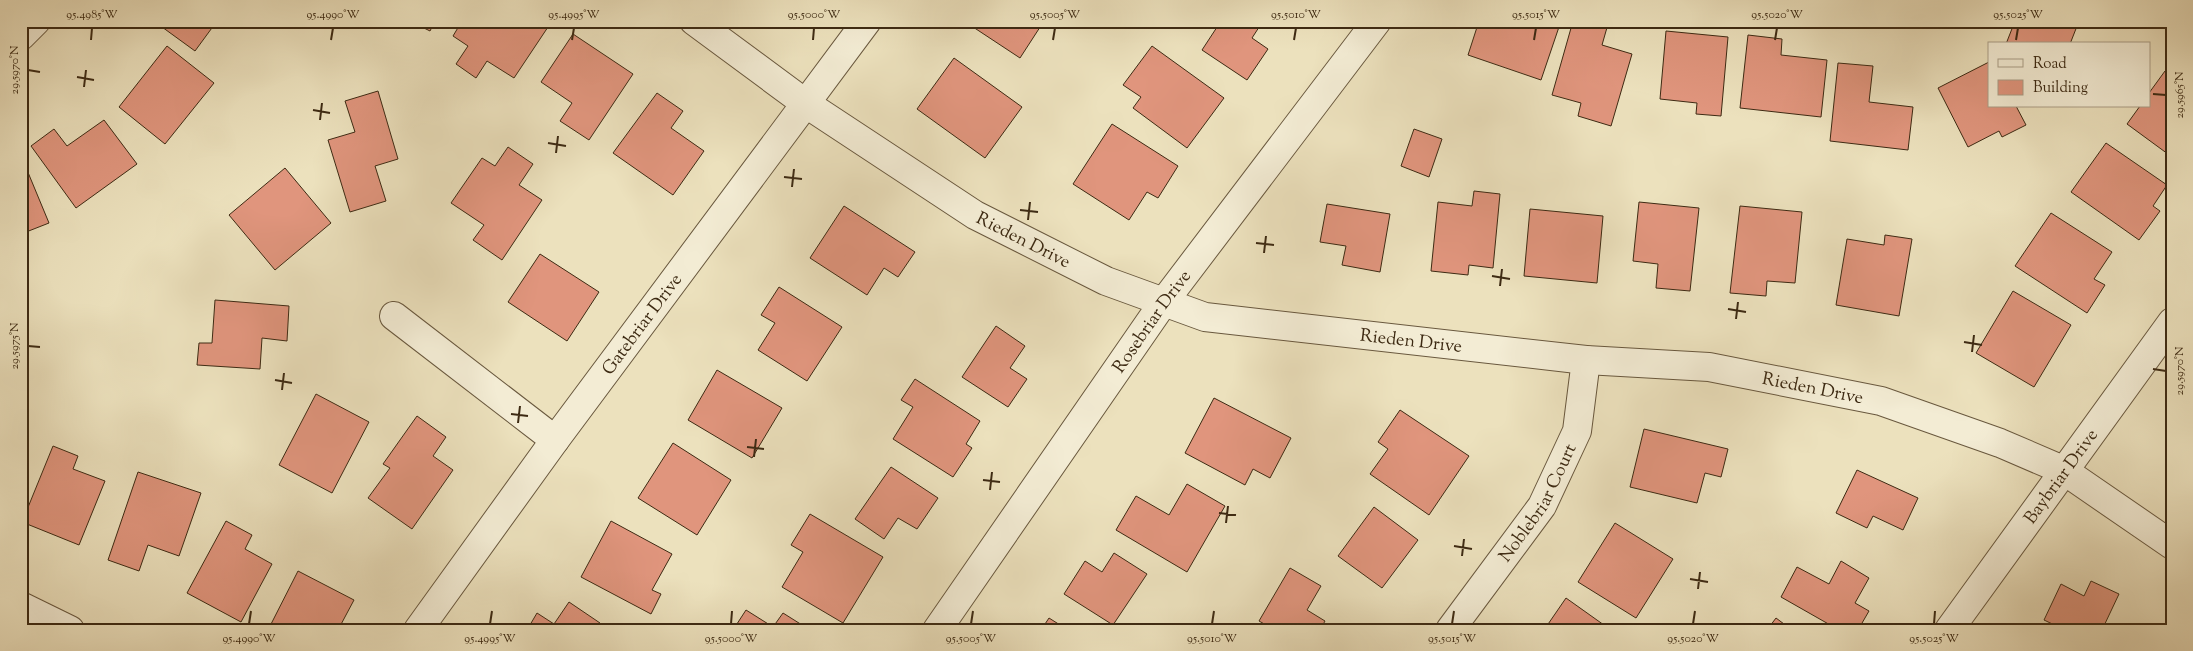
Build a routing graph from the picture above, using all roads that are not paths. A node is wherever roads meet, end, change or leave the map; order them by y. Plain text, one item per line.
1 (36, 21) edge
2 (694, 21) edge
3 (867, 21) edge
4 (1377, 21) edge
5 (21, 36) edge
6 (804, 104) junction
7 (1164, 303) junction
8 (394, 316) dead end
9 (2172, 322) edge
10 (1586, 360) junction
11 (555, 440) junction
12 (2063, 470) junction
13 (2172, 545) edge
14 (21, 606) edge
15 (70, 630) edge
16 (418, 630) edge
17 (937, 630) edge
18 (1450, 630) edge
19 (1948, 630) edge

1 - 5 street
2 - 6 street, Rieden Drive
3 - 6 street, Gatebriar Drive
4 - 7 street, Rosebriar Drive
6 - 7 street, Rieden Drive
6 - 11 street, Gatebriar Drive
7 - 10 street, Rieden Drive
7 - 17 street, Rosebriar Drive
8 - 11 street
9 - 12 street, Baybriar Drive
10 - 12 street, Rieden Drive
10 - 18 street, Noblebriar Court
11 - 16 street, Gatebriar Drive
12 - 13 street, Rieden Drive
12 - 19 street, Baybriar Drive
14 - 15 street

